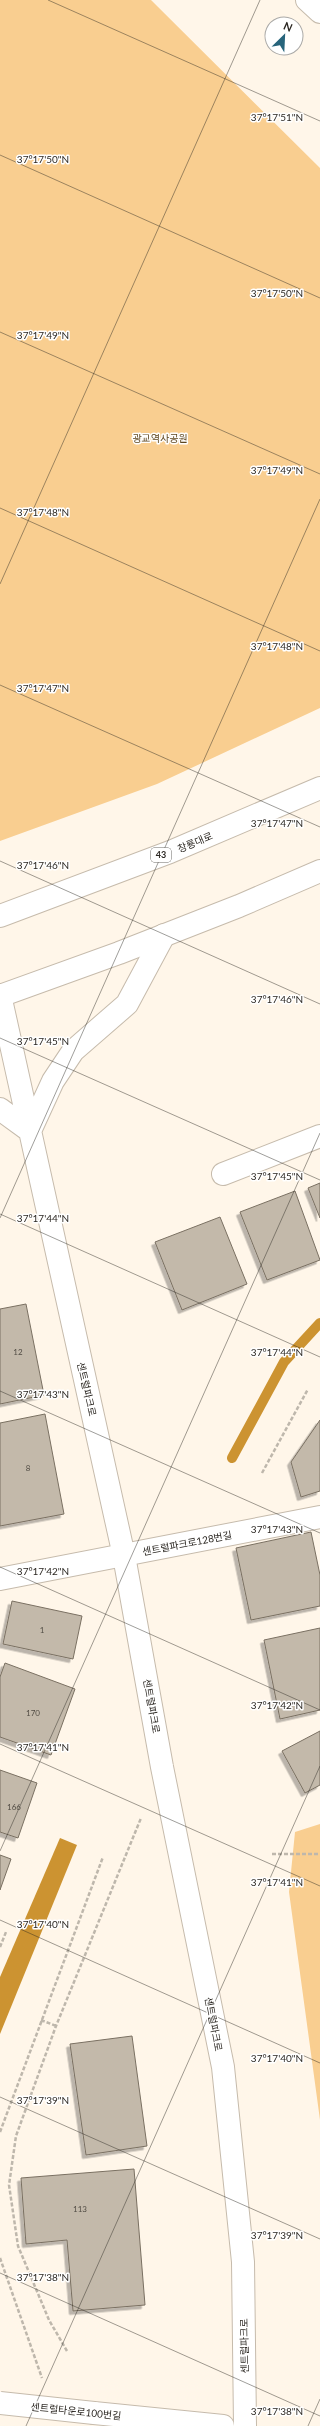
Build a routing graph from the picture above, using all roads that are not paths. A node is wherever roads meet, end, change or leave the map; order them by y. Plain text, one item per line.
1 (307, 0) edge
2 (311, 0) edge
3 (320, 11) edge
4 (320, 788) edge
5 (320, 870) edge
6 (0, 916) edge
7 (164, 935) junction
8 (0, 995) edge
9 (0, 1109) edge
10 (30, 1131) junction
11 (320, 1136) edge
12 (223, 1174) dead end
13 (320, 1517) edge
14 (124, 1556) junction
15 (0, 1579) edge
16 (0, 2403) edge
17 (223, 2426) edge
18 (245, 2426) edge

1 - 3 main road
2 - 3 main road
4 - 6 main road, 창룡대로 / 43
5 - 7 main road
7 - 8 main road
7 - 10 main road
8 - 10 main road, 센트럴파크로
9 - 10 main road
10 - 14 main road, 센트럴파크로
11 - 12 main road
13 - 14 main road, 센트럴파크로128번길
14 - 15 main road, 센트럴파크로128번길
14 - 18 main road, 센트럴파크로
16 - 17 main road, 센트럴타운로100번길, bridge

